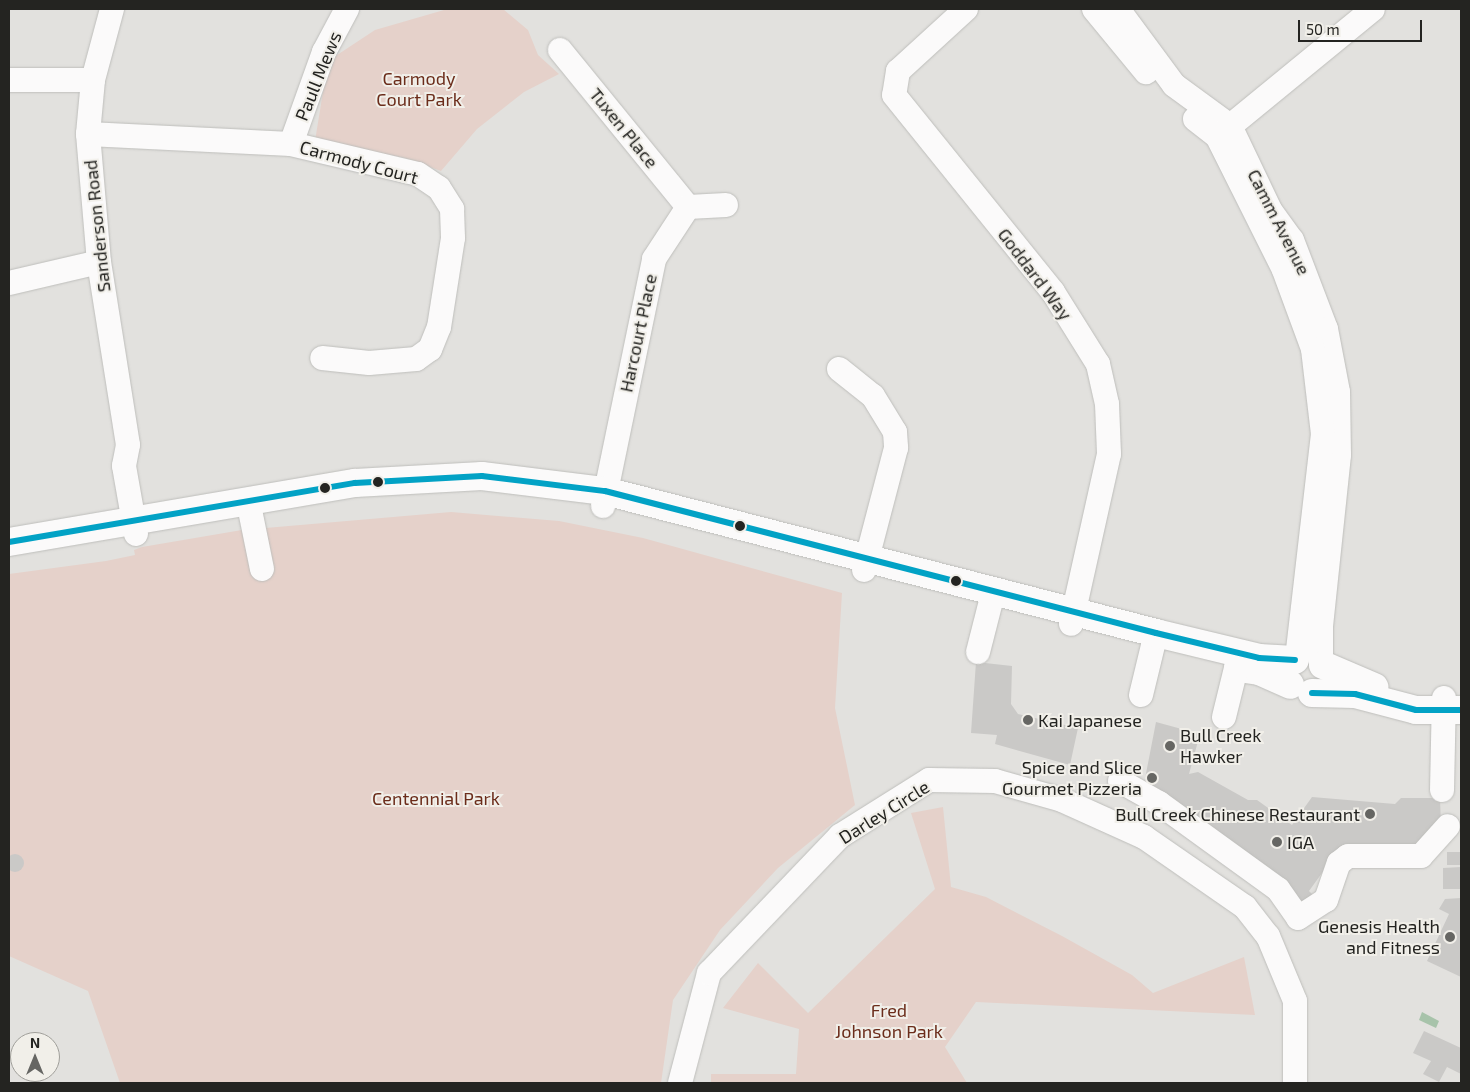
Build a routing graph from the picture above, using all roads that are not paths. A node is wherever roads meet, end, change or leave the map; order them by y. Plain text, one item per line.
1 (112, 9) edge
2 (347, 9) edge
3 (966, 9) edge
4 (1094, 9) edge
5 (1118, 9) edge
6 (1373, 9) edge
7 (560, 50) dead end
8 (9, 80) edge
9 (93, 80) junction
10 (1224, 131) junction
11 (88, 134) junction
12 (291, 144) junction
13 (726, 205) dead end
14 (688, 207) junction
15 (99, 262) junction
16 (9, 283) edge
17 (322, 358) dead end
18 (839, 369) dead end
19 (604, 498) junction
20 (251, 515) junction
21 (143, 526) junction
22 (9, 542) edge
23 (9, 555) edge
24 (866, 564) junction
25 (262, 569) dead end
26 (992, 598) junction
27 (1072, 618) junction
28 (1154, 640) junction
29 (978, 652) dead end
30 (1236, 668) junction
31 (1306, 671) junction
32 (1141, 695) dead end
33 (1453, 704) edge
34 (1224, 717) dead end
35 (1448, 776) edge
36 (1120, 781) dead end
37 (1448, 826) dead end
38 (680, 1083) edge
39 (1295, 1083) edge

1 - 9 street, Sanderson Road
2 - 12 street, Paull Mews
3 - 27 street, Goddard Way
4 - 10 street, Camm Avenue
5 - 10 street, Camm Avenue
6 - 10 street
7 - 14 street, Tuxen Place
8 - 9 street
9 - 11 street, Sanderson Road
10 - 31 street, Camm Avenue
11 - 12 street, Carmody Court
11 - 15 street, Sanderson Road
12 - 17 street, Carmody Court
13 - 14 street
14 - 19 street, Harcourt Place
15 - 16 street
15 - 21 street, Sanderson Road
18 - 24 street
19 - 20 main road
19 - 21 main road
19 - 24 main road
20 - 21 main road
20 - 25 street
21 - 22 main road
21 - 23 main road
24 - 26 main road
26 - 27 main road
26 - 29 street
27 - 28 main road
28 - 30 main road
28 - 31 main road
28 - 32 street
30 - 31 main road
30 - 34 street
31 - 33 main road
33 - 35 street
36 - 37 street
38 - 39 street, Darley Circle

